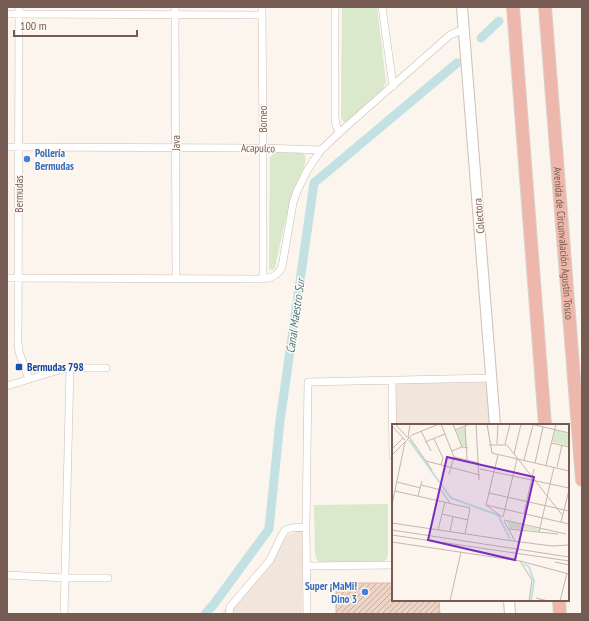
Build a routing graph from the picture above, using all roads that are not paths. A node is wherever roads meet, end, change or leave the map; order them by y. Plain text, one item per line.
1 (15, 7) edge
2 (262, 7) edge
3 (335, 7) edge
4 (382, 7) edge
5 (462, 7) edge
6 (513, 7) edge
7 (545, 7) edge
8 (19, 10) edge
9 (175, 11) edge
10 (8, 15) edge
11 (262, 15) junction
12 (464, 29) junction
13 (393, 86) junction
14 (339, 133) junction
15 (7, 147) edge
16 (19, 147) junction
17 (176, 148) junction
18 (263, 148) junction
19 (321, 150) junction
20 (7, 278) edge
21 (18, 278) junction
22 (176, 278) junction
23 (263, 279) junction
24 (70, 368) junction
25 (106, 368) dead end
26 (492, 378) junction
27 (29, 379) junction
28 (392, 380) junction
29 (7, 386) edge
30 (393, 424) edge
31 (495, 424) edge
32 (545, 424) edge
33 (582, 480) edge
34 (306, 527) junction
35 (392, 565) edge
36 (307, 566) junction
37 (7, 575) edge
38 (65, 578) junction
39 (108, 578) dead end
40 (509, 601) edge
41 (559, 601) edge
42 (64, 614) edge
43 (229, 614) edge
44 (307, 614) edge
45 (510, 614) edge
46 (560, 614) edge

1 - 10 street
2 - 11 street, Borneo
3 - 14 street
4 - 13 street
5 - 12 street, Colectora
6 - 32 highway
7 - 33 highway, Avenida de Circunvalación Agustín Tosco
8 - 9 street
8 - 10 street
8 - 16 street, Bermudas
9 - 11 street
9 - 17 street, Java
11 - 18 street, Borneo
12 - 13 street
12 - 26 street, Colectora
13 - 14 street
14 - 19 street
15 - 16 street, Acapulco
16 - 17 street, Acapulco
16 - 21 street, Bermudas
17 - 18 street, Acapulco
17 - 22 street, Java
18 - 19 street, Acapulco
18 - 23 street, Borneo
19 - 23 street
20 - 21 street
21 - 22 street
21 - 27 street, Bermudas
22 - 23 street
24 - 25 street
24 - 27 street
24 - 38 street
26 - 28 street
26 - 31 street, Colectora
27 - 29 street
28 - 30 street
28 - 34 street
34 - 36 street
34 - 43 street
35 - 36 street
36 - 44 street
37 - 38 street
38 - 39 street
38 - 42 street
40 - 45 street
41 - 46 highway

